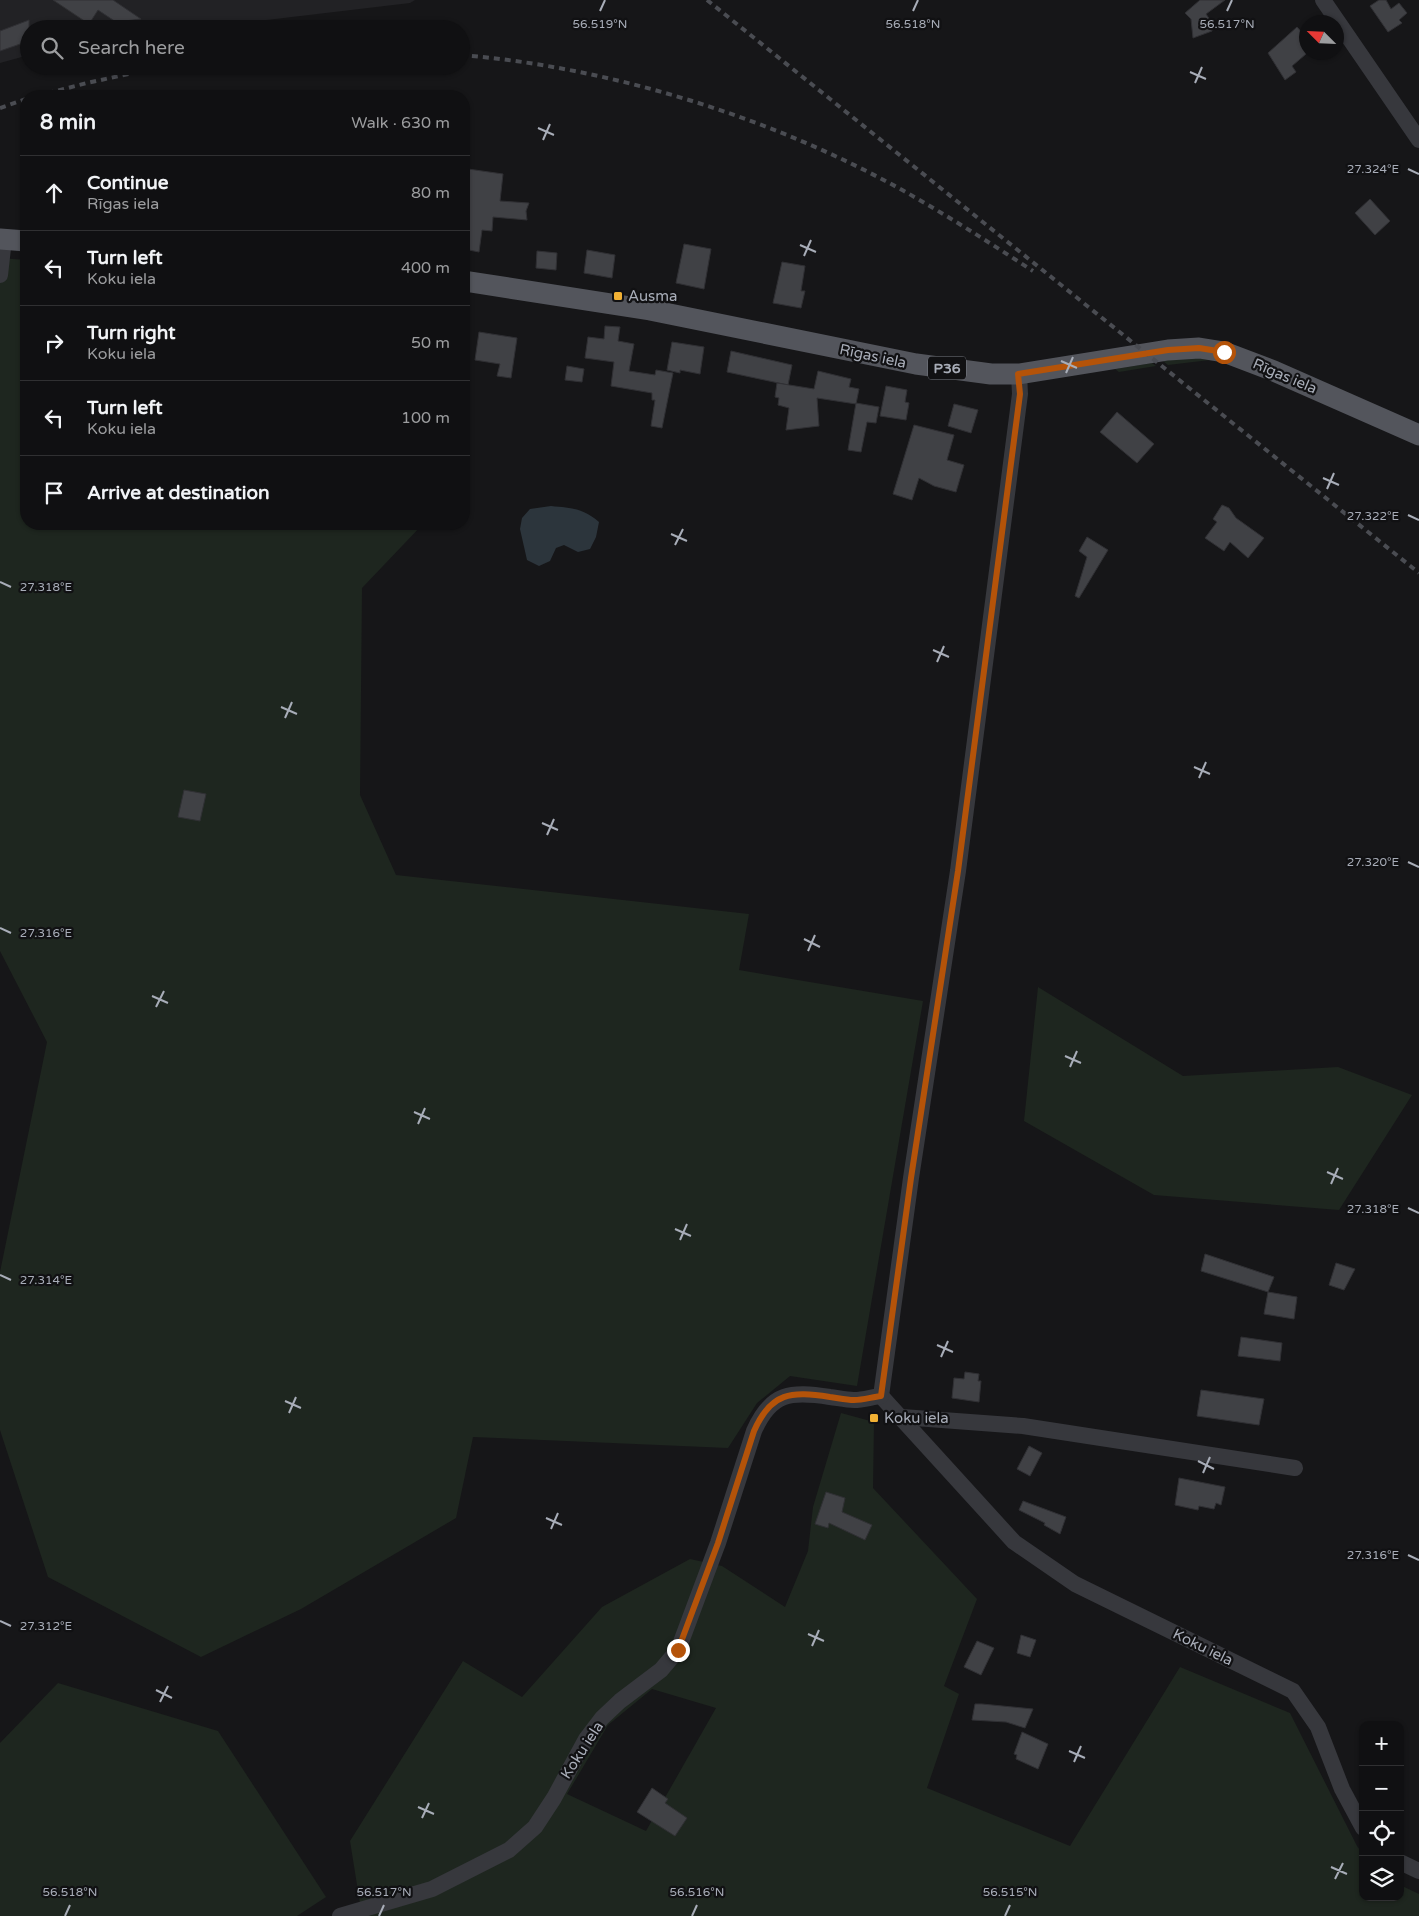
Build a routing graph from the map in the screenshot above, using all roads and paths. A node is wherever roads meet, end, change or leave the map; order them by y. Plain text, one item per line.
1 (1323, 0) edge
2 (1419, 140) edge
3 (2, 239) edge
4 (20, 240) edge
5 (0, 275) edge
6 (470, 282) edge
7 (1018, 374) junction
8 (1419, 435) edge
9 (881, 1396) junction
10 (902, 1417) junction
11 (1295, 1468) dead end
12 (1359, 1821) edge
13 (1404, 1864) edge
14 (1419, 1871) edge
15 (340, 1916) edge

1 - 2 street
3 - 4 main road
3 - 5 street
6 - 7 main road, Rīgas iela / P36
7 - 8 main road, Rīgas iela / P36
7 - 9 street
9 - 10 street, Koku iela
9 - 15 street, Koku iela
10 - 11 street
10 - 12 street, Koku iela
13 - 14 street

